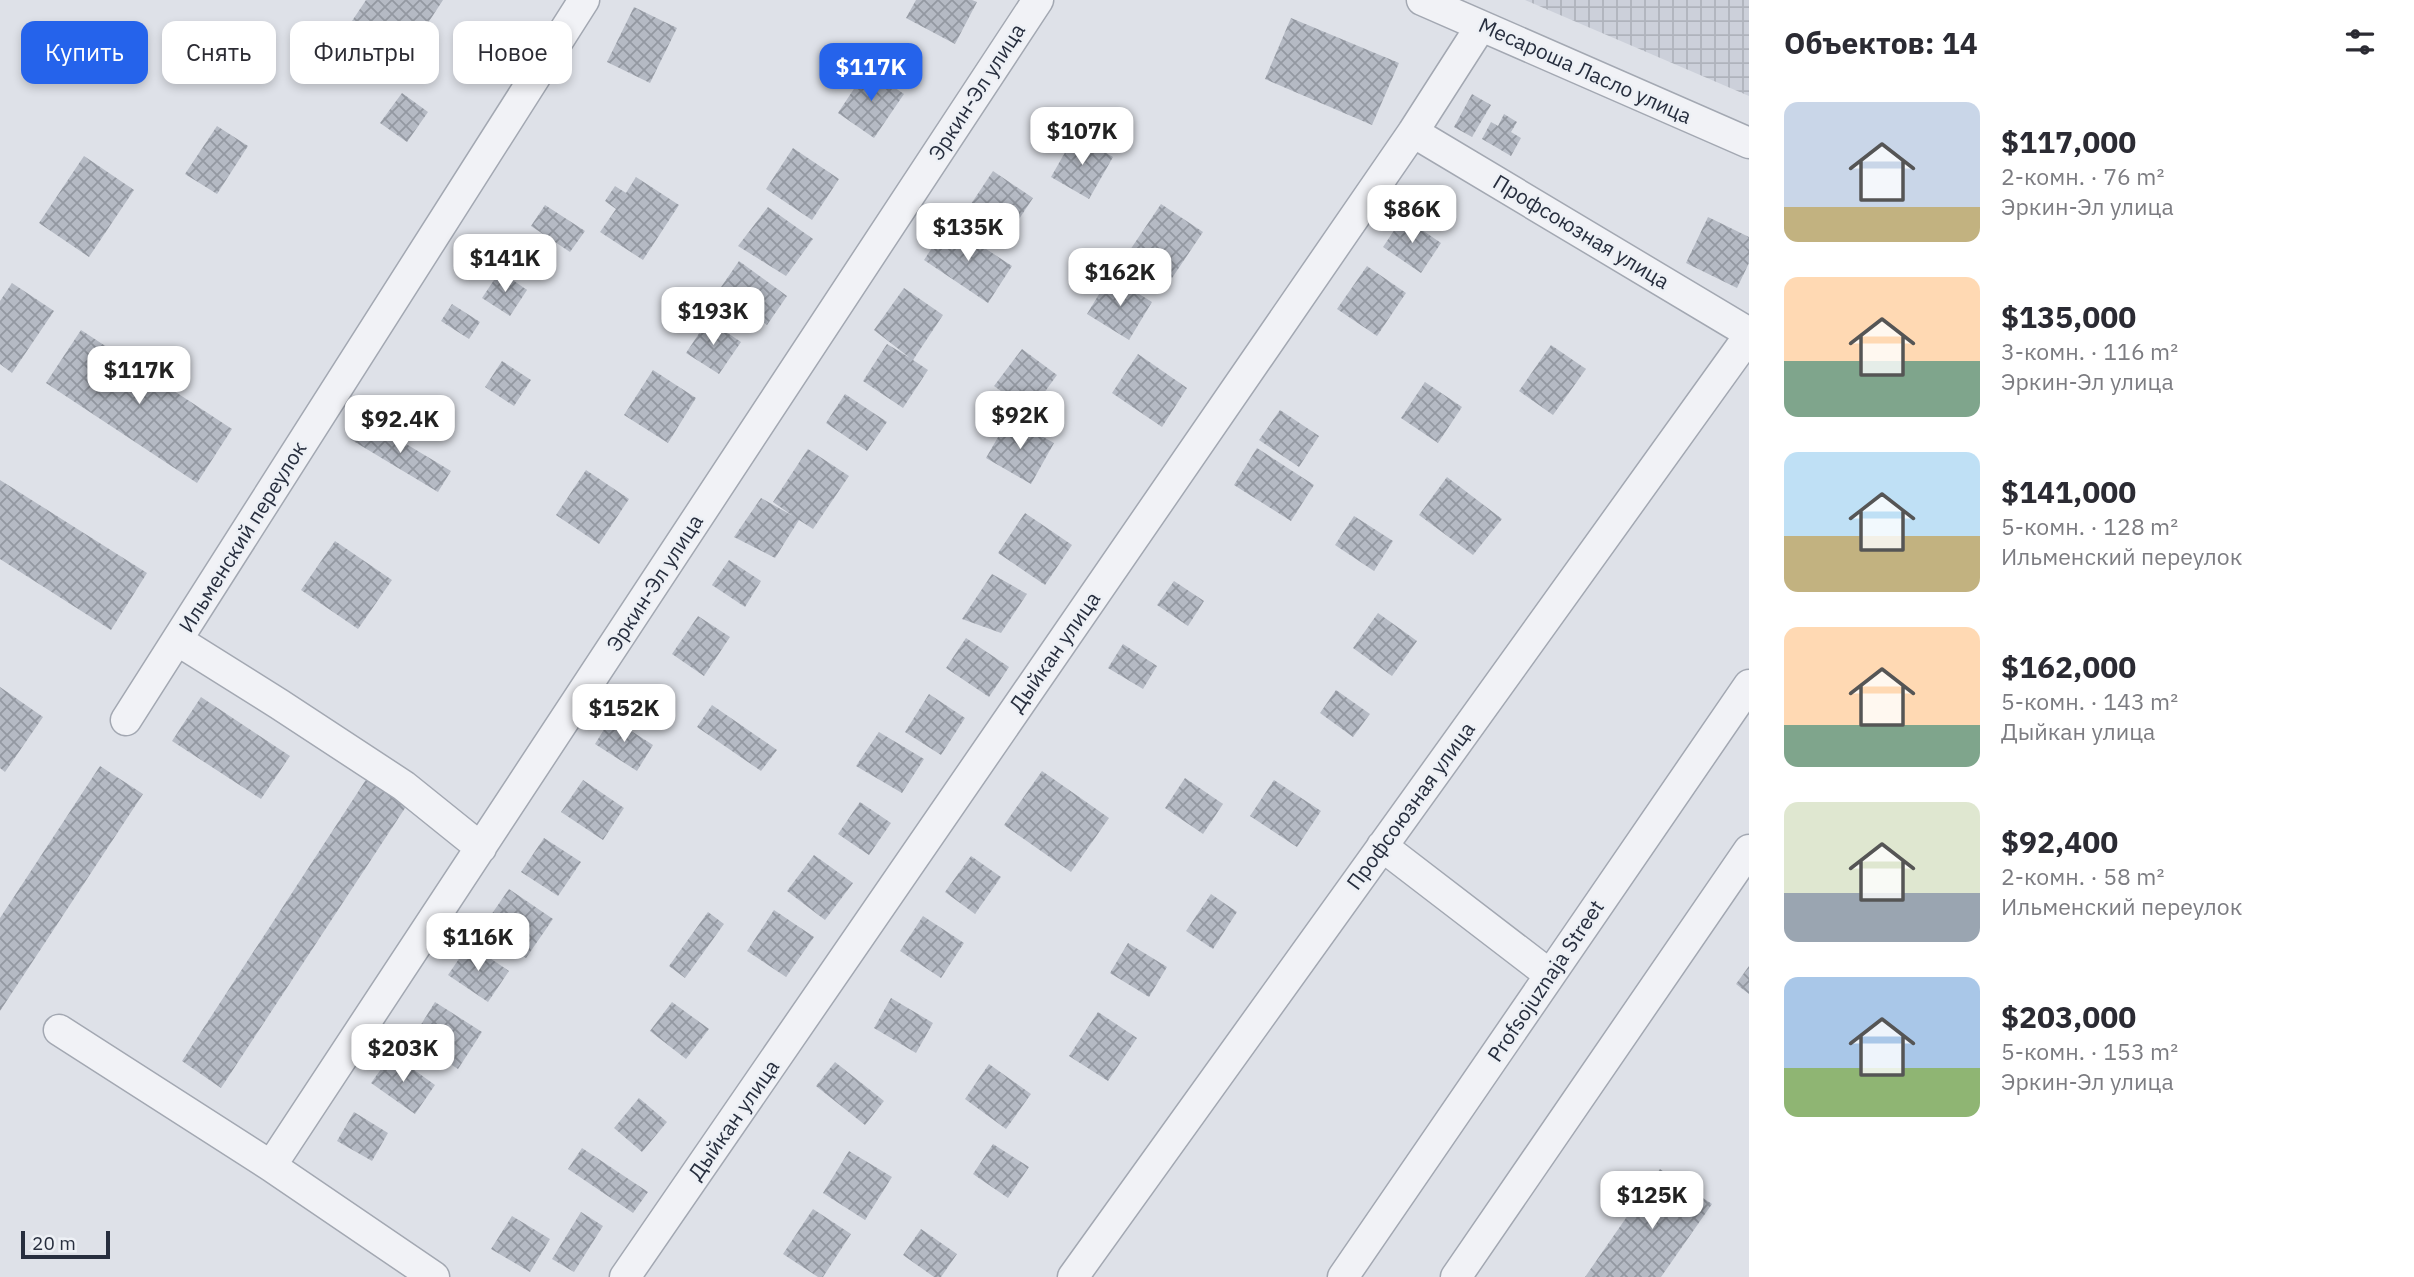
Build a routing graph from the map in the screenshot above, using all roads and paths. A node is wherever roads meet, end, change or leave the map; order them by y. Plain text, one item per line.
1 (584, 0) edge
2 (1038, 0) edge
3 (1422, 0) edge
4 (1481, 26) junction
5 (1413, 132) junction
6 (1749, 143) edge
7 (1749, 335) edge
8 (177, 640) junction
9 (1749, 685) edge
10 (126, 720) dead end
11 (1382, 846) junction
12 (481, 848) junction
13 (1749, 850) edge
14 (1550, 975) junction
15 (59, 1030) dead end
16 (271, 1166) junction
17 (434, 1277) edge
18 (625, 1277) edge
19 (1073, 1277) edge
20 (1343, 1277) edge
21 (1456, 1277) edge

1 - 8 street, Ильменский переулок
2 - 12 street, Эркин-Эл улица
3 - 4 street, Месароша Ласло улица
4 - 5 street, Дыйкан улица
4 - 6 street, Месароша Ласло улица
5 - 7 street, Профсоюзная улица
5 - 18 street, Дыйкан улица
7 - 11 street, Профсоюзная улица
8 - 10 street, Ильменский переулок
8 - 12 street
9 - 14 street, Profsojuznaja Street
11 - 14 street
11 - 19 street, Профсоюзная улица
12 - 16 street, Эркин-Эл улица
13 - 21 street
14 - 20 street, Profsojuznaja Street
15 - 16 street
16 - 17 street

